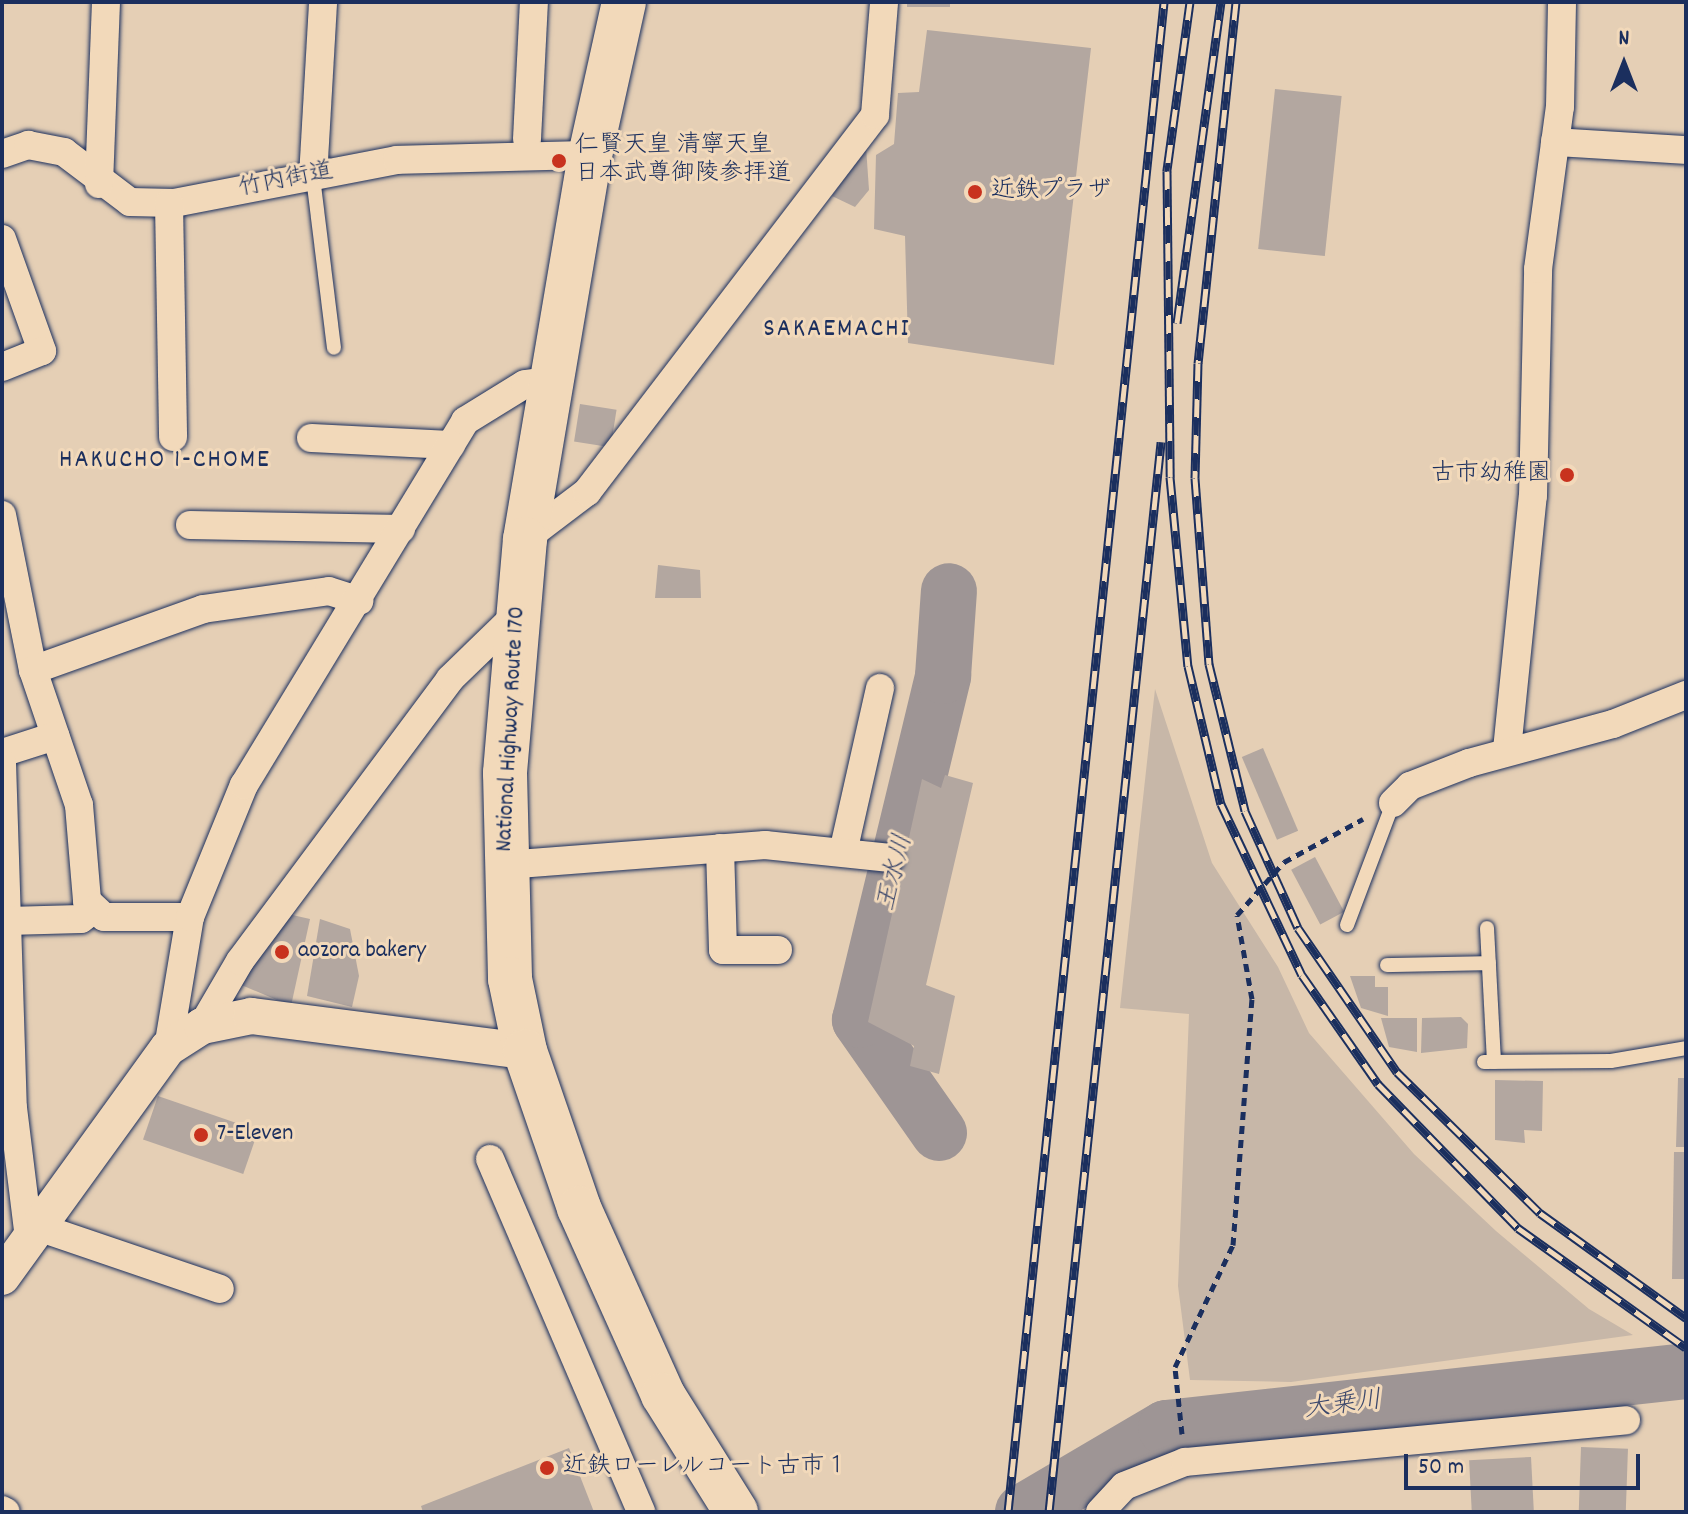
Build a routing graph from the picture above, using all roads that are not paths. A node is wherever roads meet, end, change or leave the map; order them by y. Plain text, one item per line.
1 (106, 2) edge
2 (323, 2) edge
3 (534, 2) edge
4 (624, 2) edge
5 (884, 2) edge
6 (1562, 2) edge
7 (1555, 142) junction
8 (527, 146) junction
9 (1686, 150) edge
10 (2, 154) edge
11 (590, 155) junction
12 (313, 177) junction
13 (99, 184) junction
14 (169, 203) junction
15 (2, 239) edge
16 (334, 348) dead end
17 (2, 367) edge
18 (552, 380) junction
19 (173, 437) dead end
20 (311, 438) dead end
21 (451, 445) junction
22 (2, 515) edge
23 (190, 525) dead end
24 (401, 529) junction
25 (525, 539) junction
26 (359, 601) junction
27 (518, 613) junction
28 (33, 670) junction
29 (880, 688) dead end
30 (1686, 695) edge
31 (55, 736) junction
32 (1507, 750) junction
33 (2, 753) edge
34 (2, 763) edge
35 (1393, 803) joint
36 (720, 848) junction
37 (844, 848) junction
38 (890, 858) dead end
39 (505, 865) junction
40 (95, 909) junction
41 (190, 917) junction
42 (7, 921) junction
43 (1347, 925) dead end
44 (1487, 928) dead end
45 (778, 950) dead end
46 (1489, 963) junction
47 (1387, 965) dead end
48 (202, 1026) junction
49 (168, 1048) junction
50 (1686, 1048) edge
51 (525, 1051) junction
52 (8, 1101) edge
53 (490, 1159) dead end
54 (33, 1233) junction
55 (2, 1277) edge
56 (220, 1289) dead end
57 (1626, 1420) dead end
58 (727, 1498) edge
59 (641, 1512) edge
60 (1100, 1512) edge

1 - 13 street
2 - 12 street
3 - 8 street
4 - 11 highway, National Highway Route 170
5 - 25 street
6 - 7 street
7 - 9 street
7 - 32 street
8 - 11 street, 竹内街道
8 - 12 street, 竹内街道
10 - 13 street, 竹内街道
11 - 18 highway, National Highway Route 170
12 - 14 street, 竹内街道
12 - 16 lane
13 - 14 street, 竹内街道
14 - 19 street
15 - 17 street
18 - 21 street
18 - 25 highway, National Highway Route 170
20 - 21 street
21 - 24 street
22 - 28 street
23 - 24 street
24 - 26 street
25 - 27 highway, National Highway Route 170
26 - 28 street
26 - 41 street
27 - 39 highway, National Highway Route 170
27 - 48 street
28 - 31 street
29 - 37 street
30 - 32 street
31 - 33 street
31 - 40 street
32 - 35 street
34 - 42 street
35 - 43 lane
36 - 37 street
36 - 39 street
36 - 45 street
37 - 38 street
39 - 51 highway, National Highway Route 170
40 - 41 street
40 - 42 street
41 - 49 street
42 - 52 street
44 - 46 lane
46 - 47 lane
46 - 50 lane
48 - 49 street
48 - 51 street
49 - 54 street
51 - 58 highway, National Highway Route 170
52 - 54 street
53 - 59 street
54 - 55 street
54 - 56 street
57 - 60 street

